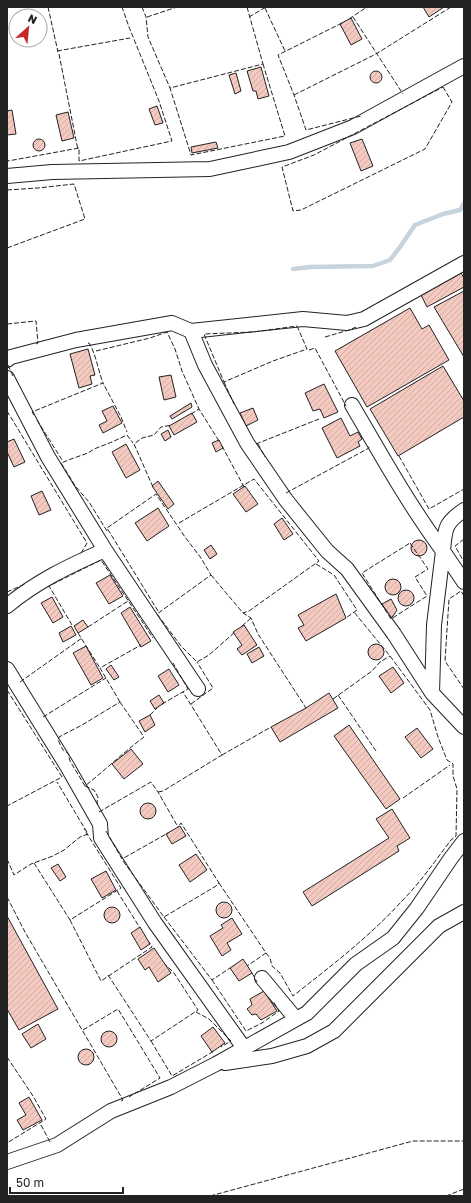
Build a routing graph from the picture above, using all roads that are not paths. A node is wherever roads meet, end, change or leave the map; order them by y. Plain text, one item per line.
1 (464, 66) edge
2 (7, 176) edge
3 (464, 263) edge
4 (191, 330) junction
5 (7, 360) edge
6 (7, 378) edge
7 (352, 406) dead end
8 (464, 510) edge
9 (105, 550) junction
10 (444, 551) junction
11 (464, 582) edge
12 (7, 606) edge
13 (7, 669) edge
14 (198, 689) dead end
15 (432, 693) junction
16 (464, 728) edge
17 (464, 841) edge
18 (464, 912) edge
19 (262, 978) dead end
20 (296, 1019) junction
21 (244, 1048) junction
22 (216, 1064) junction
23 (7, 1162) edge

1 - 2 street
3 - 4 street
4 - 5 street
4 - 15 street
6 - 9 street
7 - 10 street
8 - 10 street
9 - 12 street
9 - 14 street
10 - 11 street
10 - 15 street
13 - 21 street
15 - 16 street
17 - 20 street
18 - 22 street
19 - 20 street
20 - 21 street
21 - 22 street
22 - 23 street

